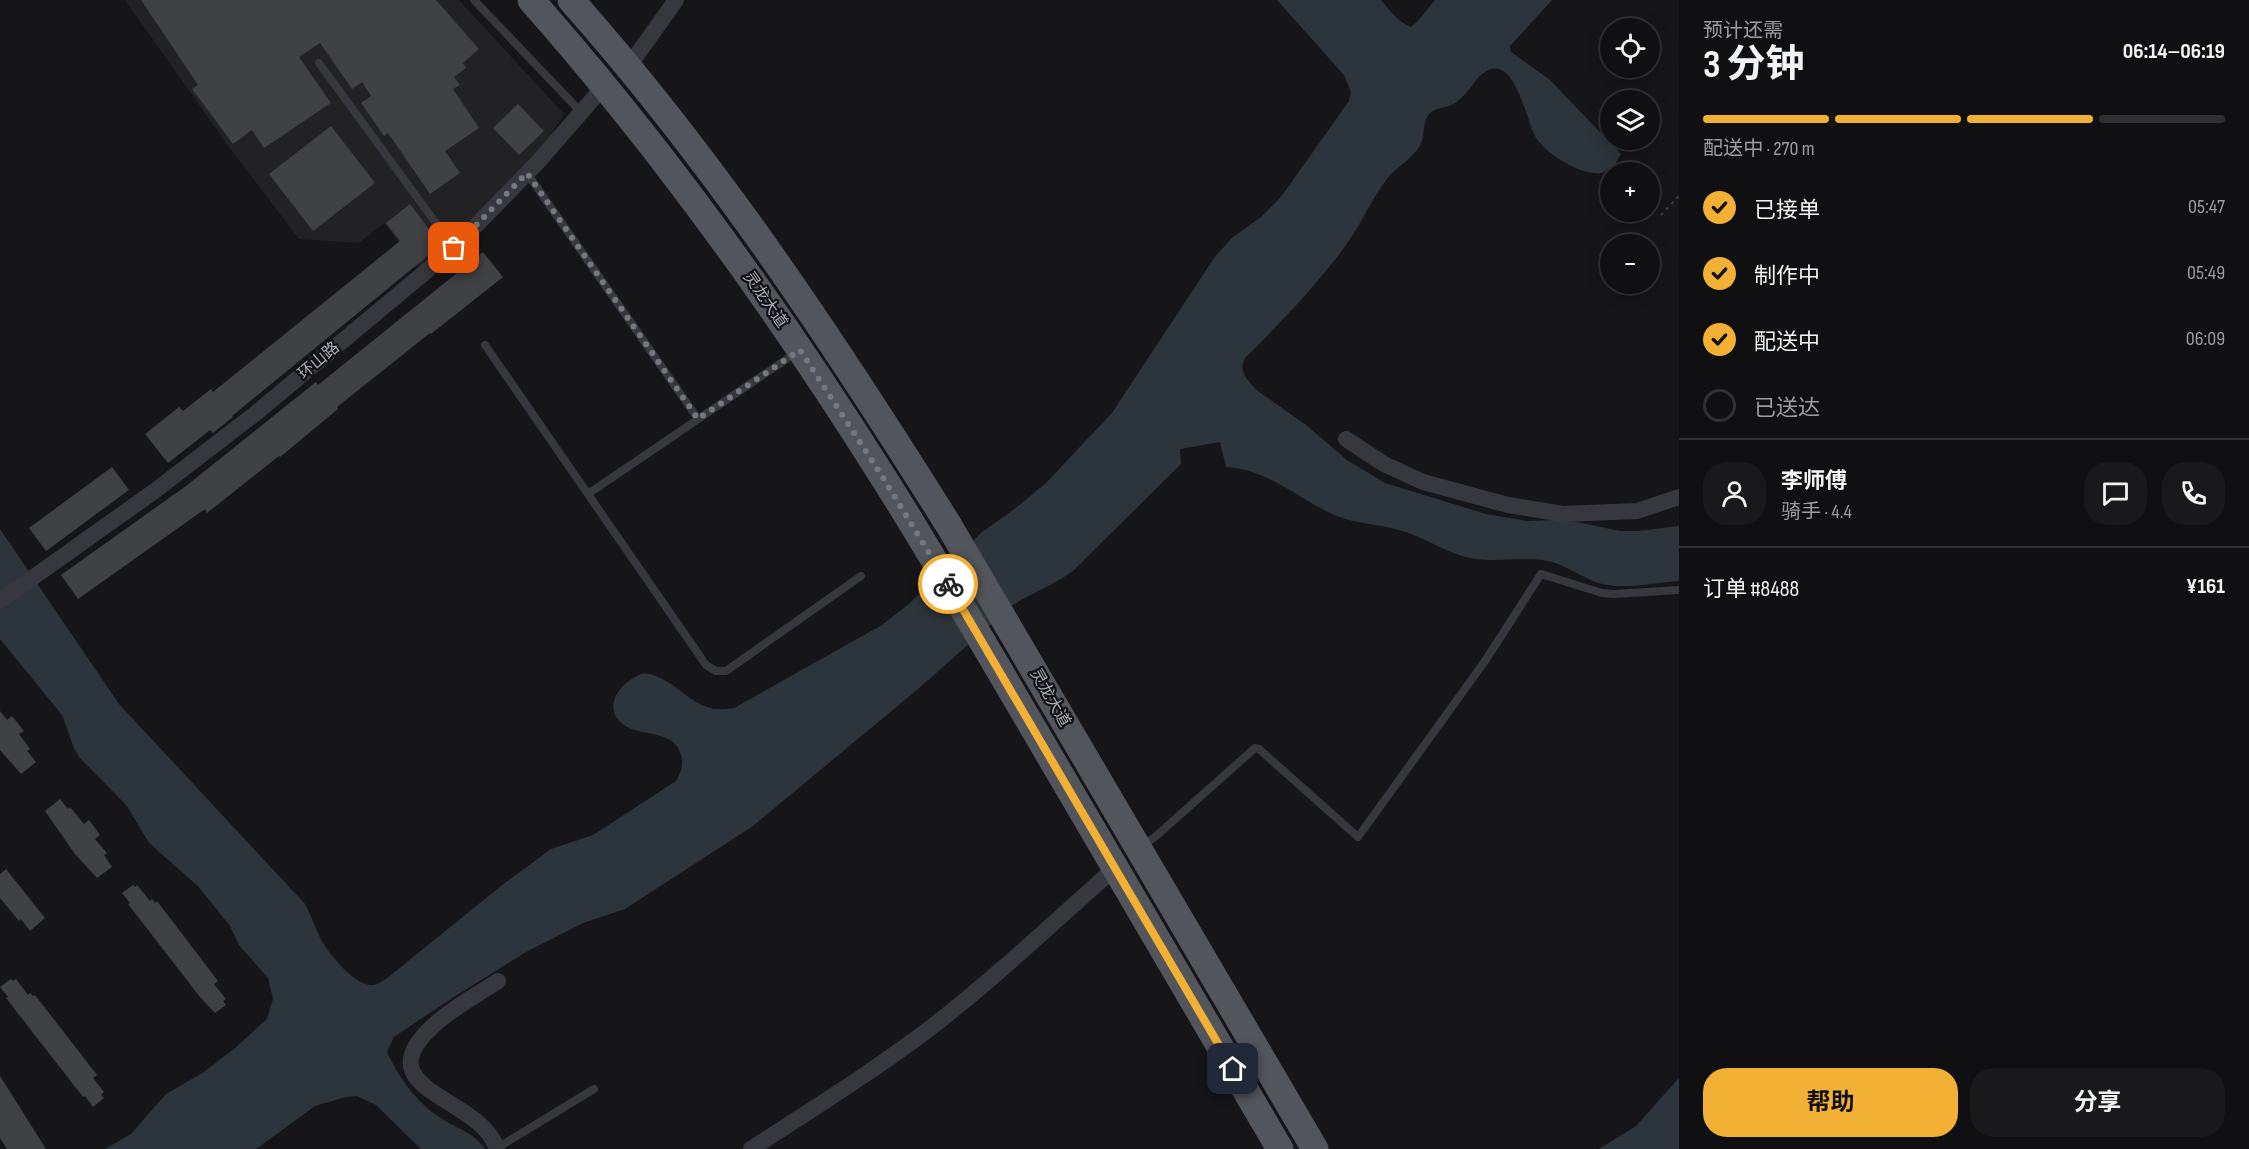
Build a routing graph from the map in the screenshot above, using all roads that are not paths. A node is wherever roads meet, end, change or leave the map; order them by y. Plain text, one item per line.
1 (474, 0) edge
2 (524, 0) edge
3 (531, 0) edge
4 (573, 0) edge
5 (676, 0) edge
6 (554, 26) junction
7 (319, 63) dead end
8 (629, 66) junction
9 (605, 85) junction
10 (581, 112) junction
11 (527, 173) junction
12 (454, 248) junction
13 (485, 345) dead end
14 (800, 350) junction
15 (698, 419) junction
16 (1346, 439) dead end
17 (588, 494) junction
18 (1679, 497) edge
19 (861, 576) dead end
20 (1679, 590) edge
21 (0, 601) edge
22 (1139, 849) junction
23 (1115, 868) junction
24 (498, 981) dead end
25 (594, 1089) dead end
26 (497, 1148) edge
27 (751, 1149) edge
28 (1280, 1149) edge
29 (1315, 1149) edge

1 - 10 lane
2 - 6 main road
3 - 6 main road, 灵龙大道
4 - 8 main road, 灵龙大道
5 - 8 street
6 - 9 main road, 灵龙大道
7 - 12 lane
8 - 22 main road, 灵龙大道
9 - 10 street, 环山路
9 - 14 main road, 灵龙大道
10 - 11 street, 环山路
11 - 12 street, 环山路
11 - 15 lane
12 - 21 street, 环山路
13 - 17 lane
14 - 15 lane
14 - 23 main road, 灵龙大道
15 - 17 lane
16 - 18 street
17 - 19 lane
20 - 22 lane
22 - 29 main road, 灵龙大道
23 - 27 street
23 - 28 main road, 灵龙大道
24 - 26 street
25 - 26 lane

